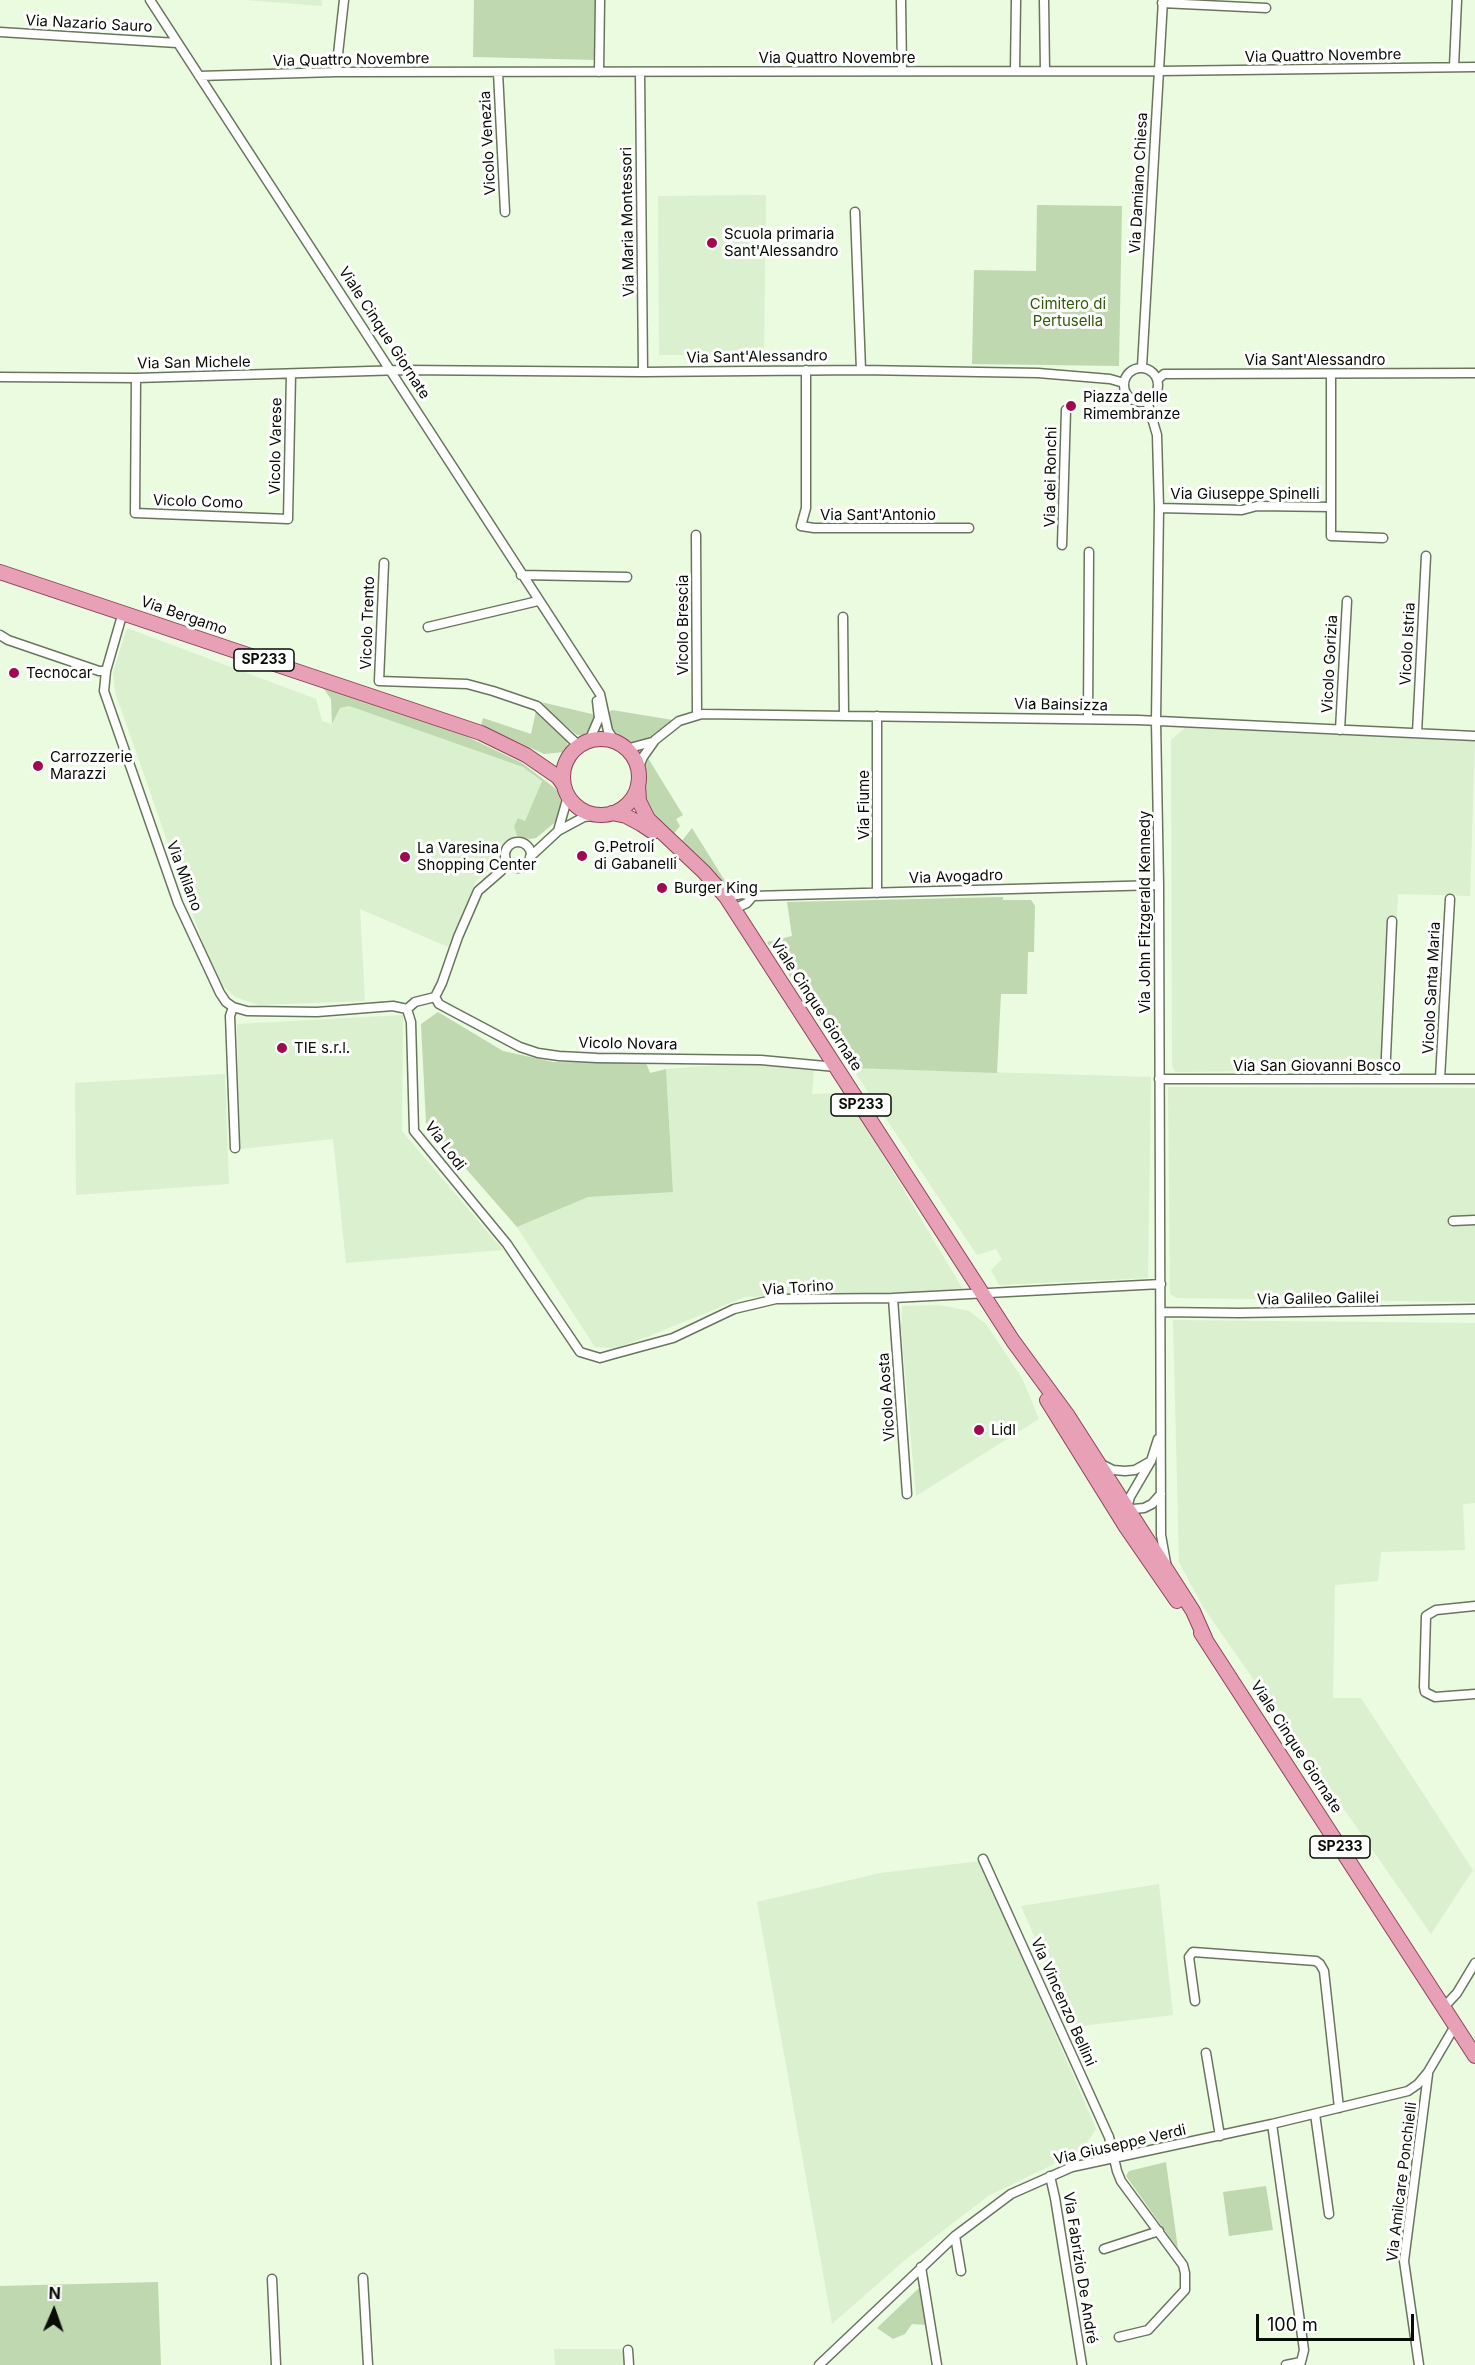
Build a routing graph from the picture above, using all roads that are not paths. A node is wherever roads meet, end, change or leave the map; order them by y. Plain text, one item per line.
1 (150, 0) edge
2 (344, 0) edge
3 (600, 0) edge
4 (901, 0) edge
5 (1016, 0) edge
6 (1044, 0) edge
7 (1457, 0) edge
8 (1163, 2) edge
9 (1266, 8) dead end
10 (0, 32) edge
11 (177, 43) junction
12 (1454, 67) junction
13 (1475, 67) edge
14 (902, 71) junction
15 (1015, 71) junction
16 (1045, 71) junction
17 (1159, 71) junction
18 (336, 72) junction
19 (498, 72) junction
20 (599, 72) junction
21 (640, 72) junction
22 (199, 76) junction
23 (505, 212) dead end
24 (855, 212) dead end
25 (1142, 367) junction
26 (861, 369) junction
27 (806, 370) junction
28 (389, 371) junction
29 (643, 372) junction
30 (1475, 373) edge
31 (291, 374) junction
32 (1331, 374) junction
33 (0, 377) edge
34 (136, 378) junction
35 (1158, 379) junction
36 (1124, 383) junction
37 (1147, 401) junction
38 (1066, 410) dead end
39 (1331, 507) junction
40 (1159, 508) junction
41 (288, 519) joint
42 (969, 528) dead end
43 (696, 535) dead end
44 (1383, 538) dead end
45 (1062, 545) dead end
46 (1089, 552) dead end
47 (1426, 556) dead end
48 (384, 563) dead end
49 (0, 572) edge
50 (521, 575) junction
51 (627, 577) dead end
52 (538, 601) junction
53 (1347, 601) dead end
54 (123, 612) junction
55 (843, 617) dead end
56 (428, 627) dead end
57 (0, 635) edge
58 (106, 671) junction
59 (591, 683) junction
60 (697, 715) junction
61 (844, 715) junction
62 (877, 716) junction
63 (1088, 719) junction
64 (1156, 721) junction
65 (1340, 730) junction
66 (1417, 733) junction
67 (1475, 736) edge
68 (655, 740) junction
69 (581, 746) junction
70 (621, 746) junction
71 (526, 755) junction
72 (638, 769) junction
73 (638, 784) junction
74 (566, 790) junction
75 (606, 814) junction
76 (558, 831) junction
77 (546, 841) junction
78 (522, 843) junction
79 (530, 857) junction
80 (506, 858) junction
81 (520, 867) junction
82 (704, 872) junction
83 (494, 877) junction
84 (1159, 885) junction
85 (878, 893) junction
86 (753, 896) junction
87 (726, 897) junction
88 (1450, 899) dead end
89 (734, 909) junction
90 (1392, 921) dead end
91 (435, 997) junction
92 (232, 1008) junction
93 (407, 1009) junction
94 (836, 1067) junction
95 (1159, 1079) junction
96 (1385, 1079) junction
97 (1440, 1079) junction
98 (1475, 1079) edge
99 (235, 1148) dead end
100 (1475, 1220) edge
101 (1453, 1221) dead end
102 (1161, 1284) junction
103 (982, 1293) junction
104 (893, 1298) junction
105 (1475, 1309) edge
106 (1161, 1312) junction
107 (1014, 1341) junction
108 (590, 1356) joint
109 (1059, 1422) junction
110 (1162, 1424) junction
111 (1097, 1461) junction
112 (1151, 1461) junction
113 (907, 1494) dead end
114 (1161, 1494) junction
115 (1127, 1507) junction
116 (1162, 1572) junction
117 (1475, 1606) edge
118 (1475, 1694) edge
119 (983, 1859) dead end
120 (1475, 1963) edge
121 (1196, 2001) dead end
122 (1444, 2007) junction
123 (1455, 2025) junction
124 (1206, 2053) dead end
125 (1475, 2056) edge
126 (1428, 2072) junction
127 (1339, 2108) junction
128 (1315, 2114) junction
129 (1272, 2124) junction
130 (1220, 2136) junction
131 (1114, 2158) junction
132 (1050, 2176) junction
133 (1329, 2214) dead end
134 (1159, 2231) junction
135 (955, 2236) junction
136 (1104, 2249) dead end
137 (921, 2266) junction
138 (961, 2271) dead end
139 (363, 2278) dead end
140 (272, 2279) dead end
141 (1119, 2337) dead end
142 (628, 2350) dead end
143 (276, 2365) edge
144 (368, 2365) edge
145 (629, 2365) edge
146 (819, 2365) edge
147 (937, 2365) edge
148 (1082, 2365) edge
149 (1286, 2365) edge
150 (1419, 2365) edge

1 - 11 street, Viale Cinque Giornate
2 - 18 street
3 - 20 street
4 - 14 street
5 - 15 street
6 - 16 street
7 - 12 street
8 - 9 street
8 - 17 street, Via Damiano Chiesa
10 - 11 street, Via Nazario Sauro
11 - 22 street, Viale Cinque Giornate
12 - 13 street, Via Quattro Novembre
12 - 17 street, Via Quattro Novembre
14 - 15 street, Via Quattro Novembre
14 - 21 street, Via Quattro Novembre
15 - 16 street, Via Quattro Novembre
16 - 17 street, Via Quattro Novembre
17 - 25 street, Via Damiano Chiesa
18 - 19 street, Via Quattro Novembre
18 - 22 street, Via Quattro Novembre
19 - 20 street, Via Quattro Novembre
19 - 23 street, Vicolo Venezia
20 - 21 street, Via Quattro Novembre
21 - 29 street, Via Maria Montessori
22 - 28 street, Viale Cinque Giornate
24 - 26 street
25 - 35 street
25 - 36 street
26 - 27 street, Via Sant'Alessandro
26 - 36 street, Via Sant'Alessandro
27 - 29 street, Via Sant'Alessandro
27 - 42 street, Via Sant'Antonio
28 - 29 street, Via Sant'Alessandro
28 - 31 street, Via San Michele
28 - 50 street, Viale Cinque Giornate
30 - 32 street, Via Sant'Alessandro
31 - 34 street, Via San Michele
31 - 41 street, Vicolo Varese
32 - 35 street, Via Sant'Alessandro
32 - 39 street
33 - 34 street, Via San Michele
34 - 41 street, Vicolo Como
35 - 37 street
36 - 37 street
37 - 40 street, Via John Fitzgerald Kennedy
38 - 45 street, Via dei Ronchi
39 - 40 street, Via Giuseppe Spinelli
39 - 44 street
40 - 64 street, Via John Fitzgerald Kennedy
43 - 60 street, Vicolo Brescia
46 - 63 street
47 - 66 street, Vicolo Istria
48 - 69 street, Vicolo Trento
49 - 54 main road, Via Bergamo / SP233
50 - 51 street
50 - 52 street, Viale Cinque Giornate
52 - 56 street
52 - 59 street, Viale Cinque Giornate
53 - 65 street, Vicolo Gorizia
54 - 58 street, Via Milano
54 - 71 main road, Via Bergamo / SP233
55 - 61 street
57 - 58 street
58 - 92 street, Via Milano
59 - 69 street, Viale Cinque Giornate
59 - 70 street, Viale Cinque Giornate
60 - 61 street, Via Bainsizza
60 - 68 street, Via Bainsizza
61 - 62 street, Via Bainsizza
62 - 63 street, Via Bainsizza
62 - 85 street, Via Fiume
63 - 64 street, Via Bainsizza
64 - 65 street, Via Bainsizza
64 - 84 street, Via John Fitzgerald Kennedy
65 - 66 street, Via Bainsizza
66 - 67 street, Via Bainsizza
68 - 70 street, Via Bainsizza
68 - 72 street, Via Bainsizza
69 - 70 main road, SP233
69 - 71 main road, Via Bergamo / SP233
69 - 74 main road
70 - 72 main road
71 - 74 main road, Via Bergamo / SP233
72 - 73 main road, SP233
73 - 75 main road
73 - 82 main road, Viale Cinque Giornate / SP233
74 - 75 main road, SP233
74 - 76 street
75 - 76 street
75 - 82 main road, Viale Cinque Giornate / SP233
76 - 77 street
77 - 78 street
77 - 79 street
78 - 79 street
78 - 80 street
79 - 81 street
80 - 81 street
80 - 83 street
81 - 83 street
82 - 87 main road, Viale Cinque Giornate / SP233
83 - 91 street
84 - 85 street, Via Avogadro
84 - 95 street, Via John Fitzgerald Kennedy
85 - 86 street, Via Avogadro
86 - 87 street, Via Avogadro
86 - 89 street
87 - 89 main road, Viale Cinque Giornate / SP233
88 - 97 street, Vicolo Santa Maria
89 - 94 main road, Viale Cinque Giornate / SP233
90 - 96 street
91 - 93 street
91 - 94 street, Vicolo Novara
92 - 93 street
92 - 99 street
93 - 108 street, Via Lodi
94 - 103 main road, Viale Cinque Giornate / SP233
95 - 96 street, Via San Giovanni Bosco
95 - 102 street, Via John Fitzgerald Kennedy
96 - 97 street, Via San Giovanni Bosco
97 - 98 street, Via San Giovanni Bosco
100 - 101 street
102 - 103 street, Via Torino
102 - 106 street, Via John Fitzgerald Kennedy
103 - 104 street, Via Torino
103 - 107 main road, Viale Cinque Giornate / SP233
104 - 108 street, Via Torino
104 - 113 street, Vicolo Aosta
105 - 106 street, Via Galileo Galilei
106 - 110 street, Via John Fitzgerald Kennedy
107 - 109 main road, Viale Cinque Giornate / SP233
107 - 111 main road, Viale Cinque Giornate / SP233
109 - 115 street
109 - 116 main road, Viale Cinque Giornate / SP233
110 - 112 street, Via John Fitzgerald Kennedy
110 - 114 street, Via John Fitzgerald Kennedy
111 - 112 street
111 - 115 main road, Viale Cinque Giornate / SP233
112 - 115 street, Via John Fitzgerald Kennedy
114 - 115 street
114 - 116 street, Via John Fitzgerald Kennedy
115 - 116 main road, Viale Cinque Giornate / SP233
116 - 122 main road, Viale Cinque Giornate / SP233
117 - 118 street
119 - 131 street, Via Vincenzo Bellini
120 - 122 street
121 - 127 street
122 - 123 main road, Viale Cinque Giornate / SP233
123 - 125 main road, Viale Cinque Giornate / SP233
123 - 126 street, Via Giuseppe Verdi
124 - 130 street
126 - 127 street, Via Giuseppe Verdi
126 - 150 street, Via Amilcare Ponchielli
127 - 128 street, Via Giuseppe Verdi
128 - 129 street, Via Giuseppe Verdi
128 - 133 street
129 - 130 street, Via Giuseppe Verdi
129 - 149 street
130 - 131 street, Via Giuseppe Verdi
131 - 132 street, Via Giuseppe Verdi
131 - 134 street, Via Vincenzo Bellini
132 - 135 street, Via Giuseppe Verdi
132 - 148 street, Via Fabrizio De André
134 - 136 street
134 - 141 street, Via Vincenzo Bellini
135 - 137 street, Via Giuseppe Verdi
135 - 138 street
137 - 146 street, Via Giuseppe Verdi
137 - 147 street
139 - 144 street
140 - 143 street
142 - 145 street

